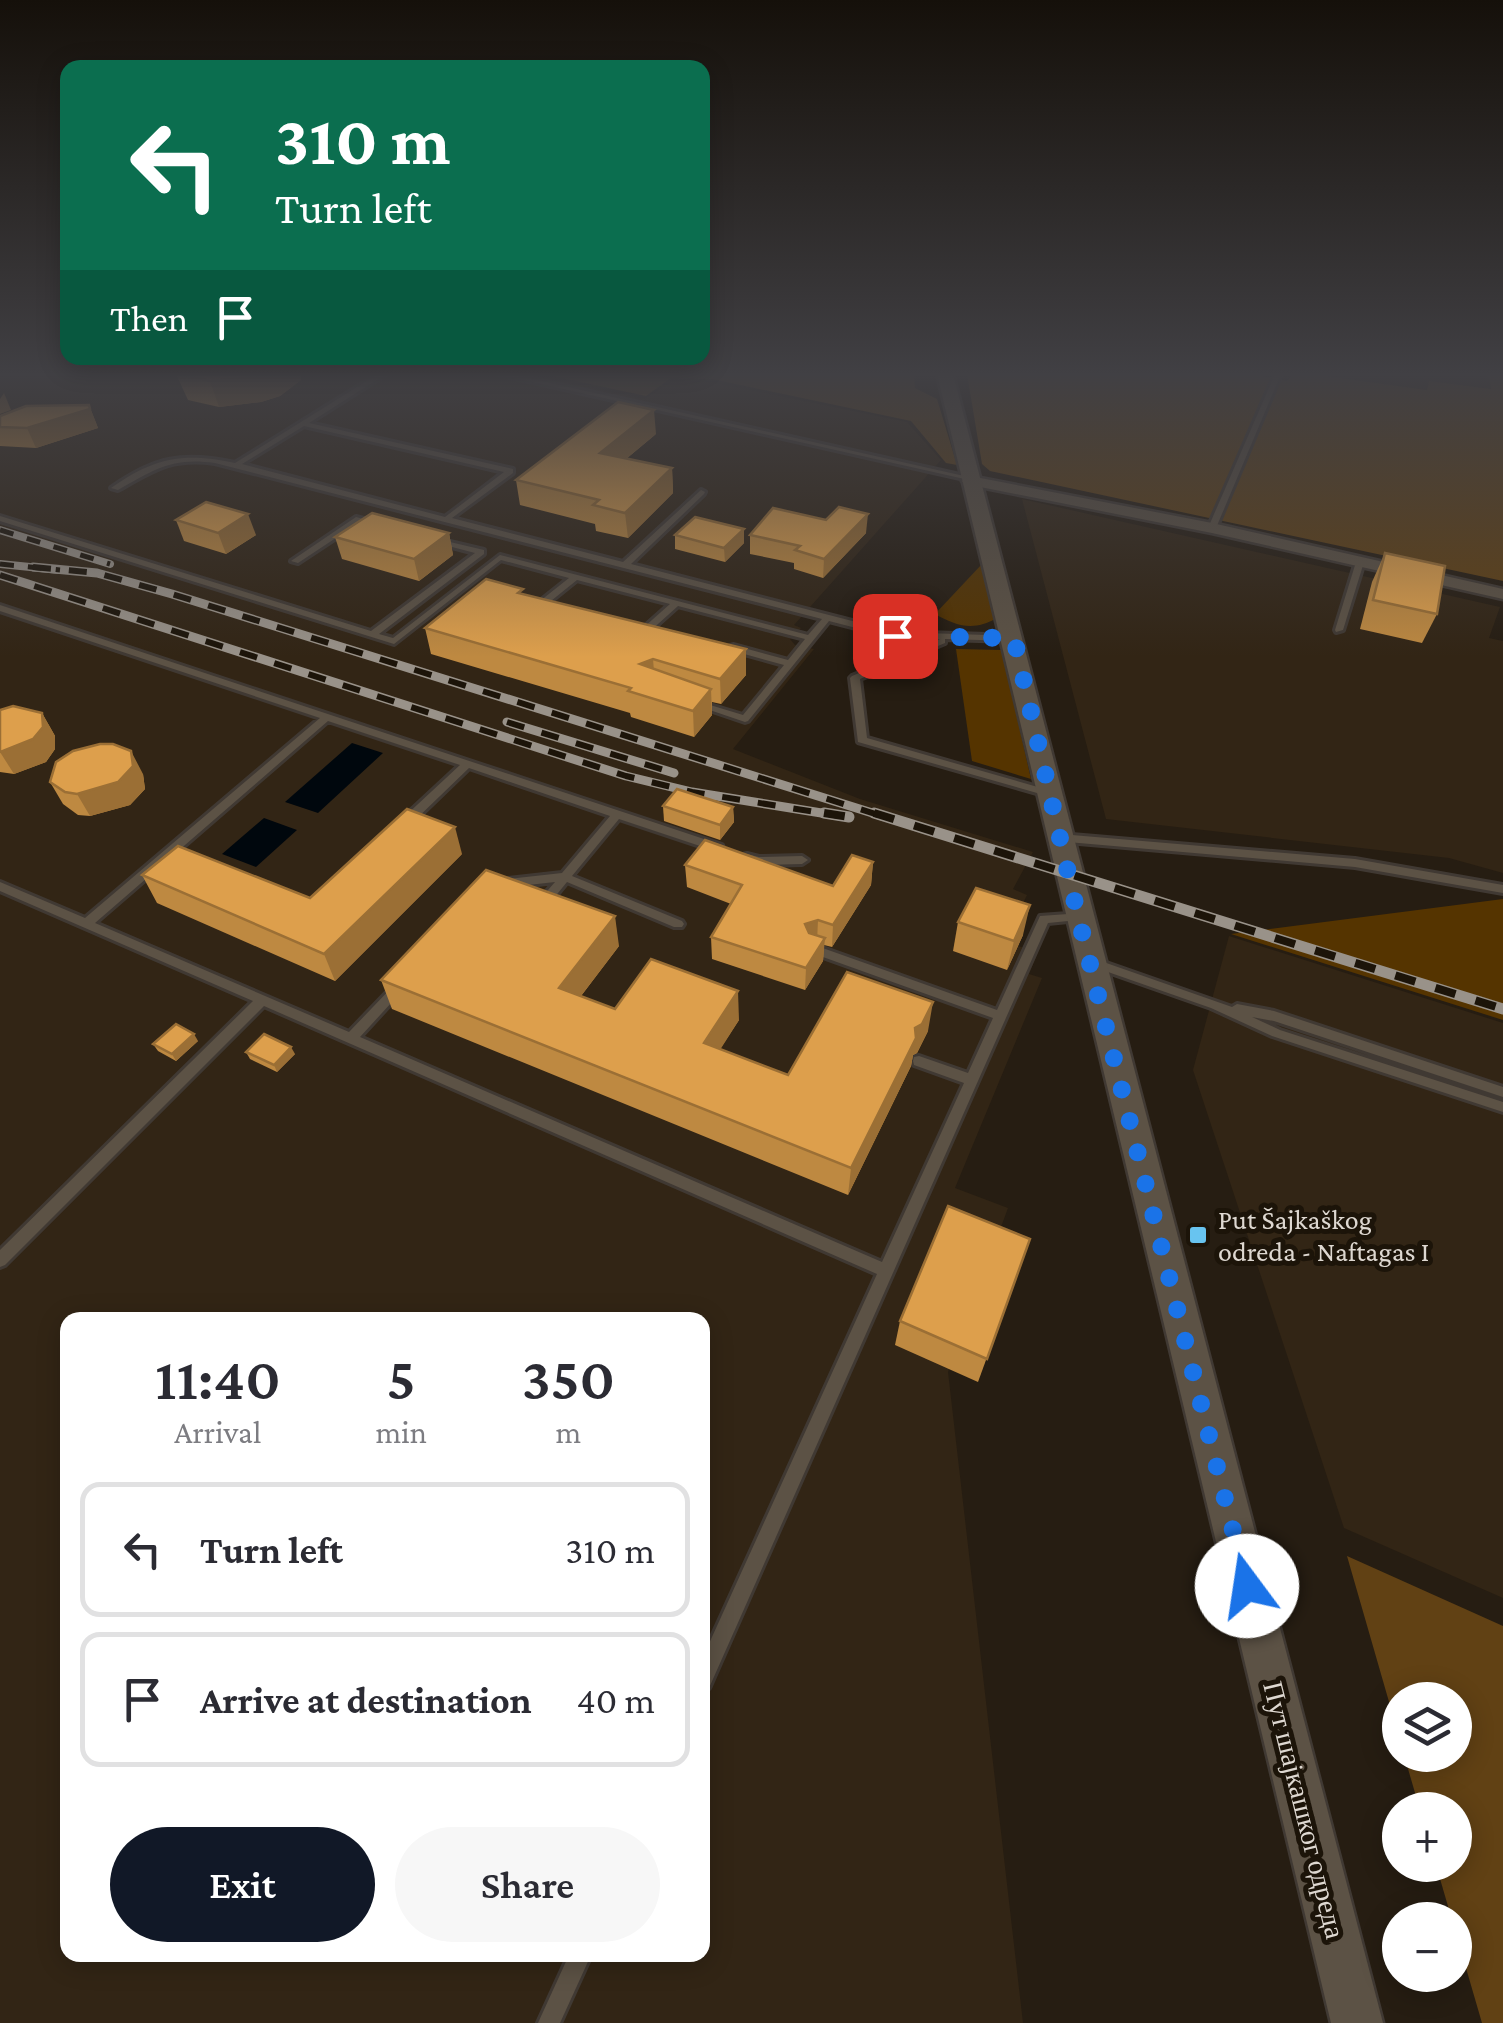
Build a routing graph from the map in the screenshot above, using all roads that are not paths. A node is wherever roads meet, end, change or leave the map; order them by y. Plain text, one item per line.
1 (151, 468) edge
2 (250, 468) edge
3 (499, 468) edge
4 (919, 468) edge
5 (967, 468) edge
6 (1238, 468) edge
7 (970, 480) junction
8 (115, 488) dead end
9 (700, 492) dead end
10 (391, 504) junction
11 (0, 518) edge
12 (448, 518) junction
13 (366, 520) junction
14 (385, 526) edge
15 (1212, 528) junction
16 (423, 536) edge
17 (295, 561) dead end
18 (1360, 562) junction
19 (625, 566) junction
20 (575, 577) junction
21 (468, 582) junction
22 (487, 587) edge
23 (1503, 594) edge
24 (524, 597) edge
25 (543, 602) junction
26 (676, 603) junction
27 (560, 607) edge
28 (0, 608) edge
29 (826, 619) junction
30 (628, 626) edge
31 (1339, 630) dead end
32 (373, 634) junction
33 (810, 638) junction
34 (949, 638) junction
35 (1014, 638) junction
36 (718, 644) edge
37 (790, 664) junction
38 (689, 702) edge
39 (327, 717) junction
40 (466, 765) junction
41 (1051, 794) junction
42 (616, 816) junction
43 (406, 823) edge
44 (1060, 838) junction
45 (723, 850) edge
46 (741, 856) edge
47 (802, 860) dead end
48 (565, 877) junction
49 (0, 886) edge
50 (1503, 889) edge
51 (482, 899) edge
52 (545, 900) edge
53 (1078, 916) junction
54 (86, 924) junction
55 (678, 924) dead end
56 (813, 949) edge
57 (1089, 962) junction
58 (404, 982) edge
59 (262, 1000) junction
60 (1215, 1005) junction
61 (1000, 1016) junction
62 (353, 1036) junction
63 (919, 1061) edge
64 (972, 1080) junction
65 (1503, 1092) edge
66 (1503, 1106) edge
67 (0, 1260) edge
68 (886, 1270) junction
69 (710, 1662) edge
70 (577, 1962) edge
71 (549, 2023) edge
72 (1357, 2023) edge

1 - 8 lane
2 - 10 lane
3 - 12 lane
4 - 7 lane
5 - 7 street, Пут шајкашког одреда
6 - 15 lane
7 - 15 street
7 - 35 street, Пут шајкашког одреда
9 - 19 lane
10 - 12 lane
10 - 13 lane
11 - 32 lane
12 - 19 lane
13 - 14 lane
13 - 17 lane
15 - 18 street
16 - 32 lane
18 - 23 street
18 - 31 lane
19 - 29 lane
20 - 21 lane
20 - 25 lane
20 - 26 lane
21 - 22 lane
21 - 32 lane
24 - 25 lane
25 - 27 lane
26 - 30 lane
26 - 33 lane
28 - 39 lane
29 - 33 lane
29 - 34 lane
33 - 37 lane
34 - 35 lane
34 - 41 lane
35 - 41 street, Пут шајкашког одреда
36 - 37 lane
37 - 38 lane
39 - 40 lane
39 - 54 lane
40 - 42 lane
40 - 43 lane
41 - 44 street, Пут шајкашког одреда
42 - 45 lane
42 - 48 lane
44 - 50 lane
44 - 53 street, Пут шајкашког одреда
46 - 47 lane
48 - 51 lane
48 - 52 lane
48 - 55 lane
49 - 54 lane
53 - 57 street, Пут шајкашког одреда
53 - 61 lane
54 - 59 lane
56 - 61 lane
57 - 60 lane
57 - 72 street, Пут шајкашког одреда
58 - 62 lane
59 - 62 lane
59 - 67 lane
60 - 65 lane
60 - 66 lane
61 - 64 lane
62 - 68 lane
63 - 64 lane
64 - 68 lane
68 - 69 lane
70 - 71 lane

